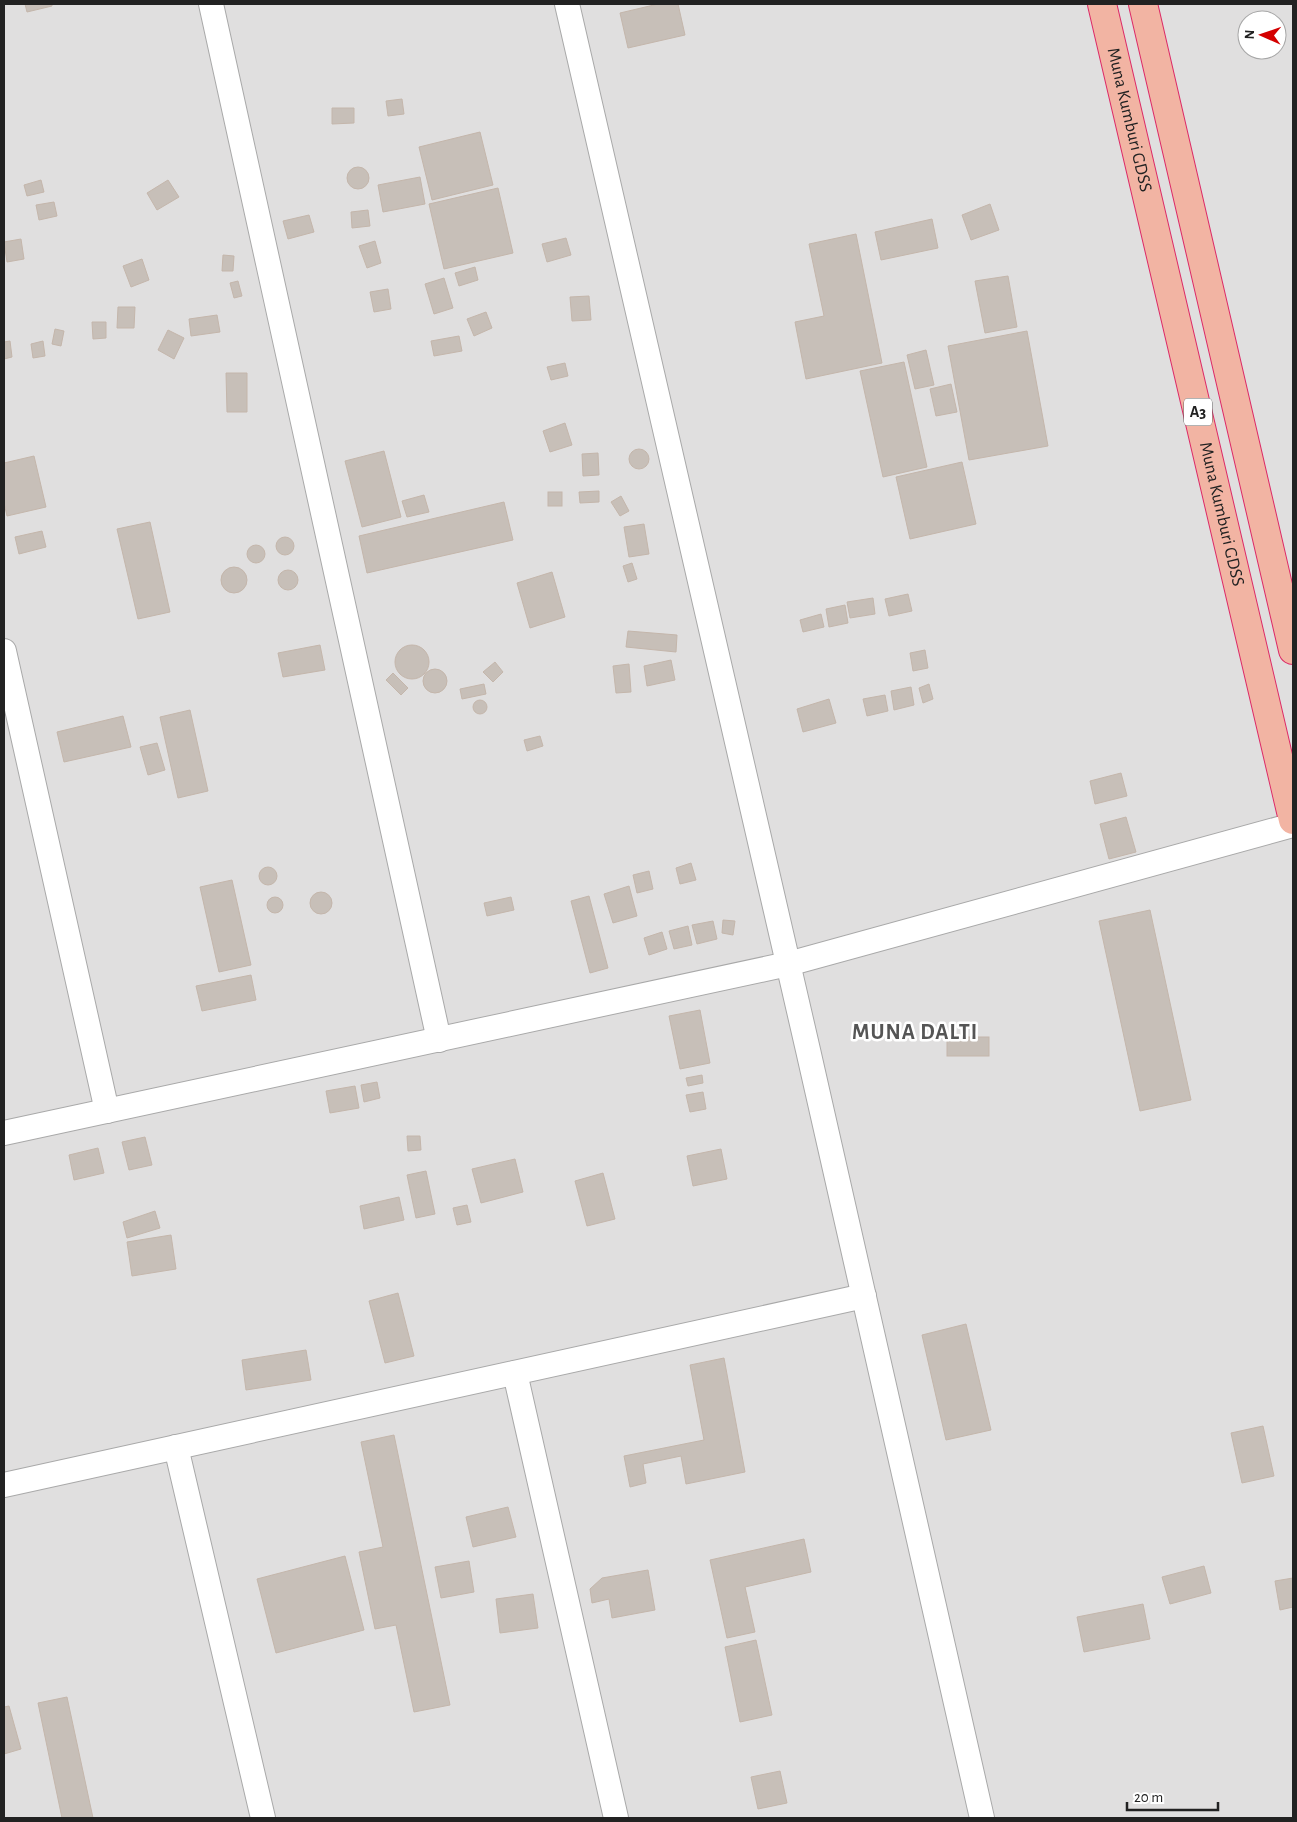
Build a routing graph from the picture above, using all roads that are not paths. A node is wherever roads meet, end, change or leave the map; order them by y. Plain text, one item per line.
1 (211, 4) edge
2 (567, 4) edge
3 (1102, 4) edge
4 (1144, 4) edge
5 (1293, 650) edge
6 (4, 651) edge
7 (7, 680) edge
8 (1293, 820) edge
9 (1293, 825) edge
10 (788, 964) junction
11 (439, 1040) junction
12 (107, 1111) junction
13 (4, 1133) edge
14 (864, 1296) junction
15 (515, 1373) junction
16 (176, 1447) junction
17 (4, 1485) edge
18 (263, 1818) edge
19 (616, 1818) edge
20 (982, 1818) edge

1 - 11 street
2 - 10 street
3 - 8 highway, Muna Kumburi GDSS / A3
4 - 5 highway, A3
6 - 7 street
7 - 12 street
9 - 10 street
10 - 11 street
10 - 14 street
11 - 12 street
12 - 13 street
14 - 15 street
14 - 20 street
15 - 16 street
15 - 19 street
16 - 17 street
16 - 18 street

